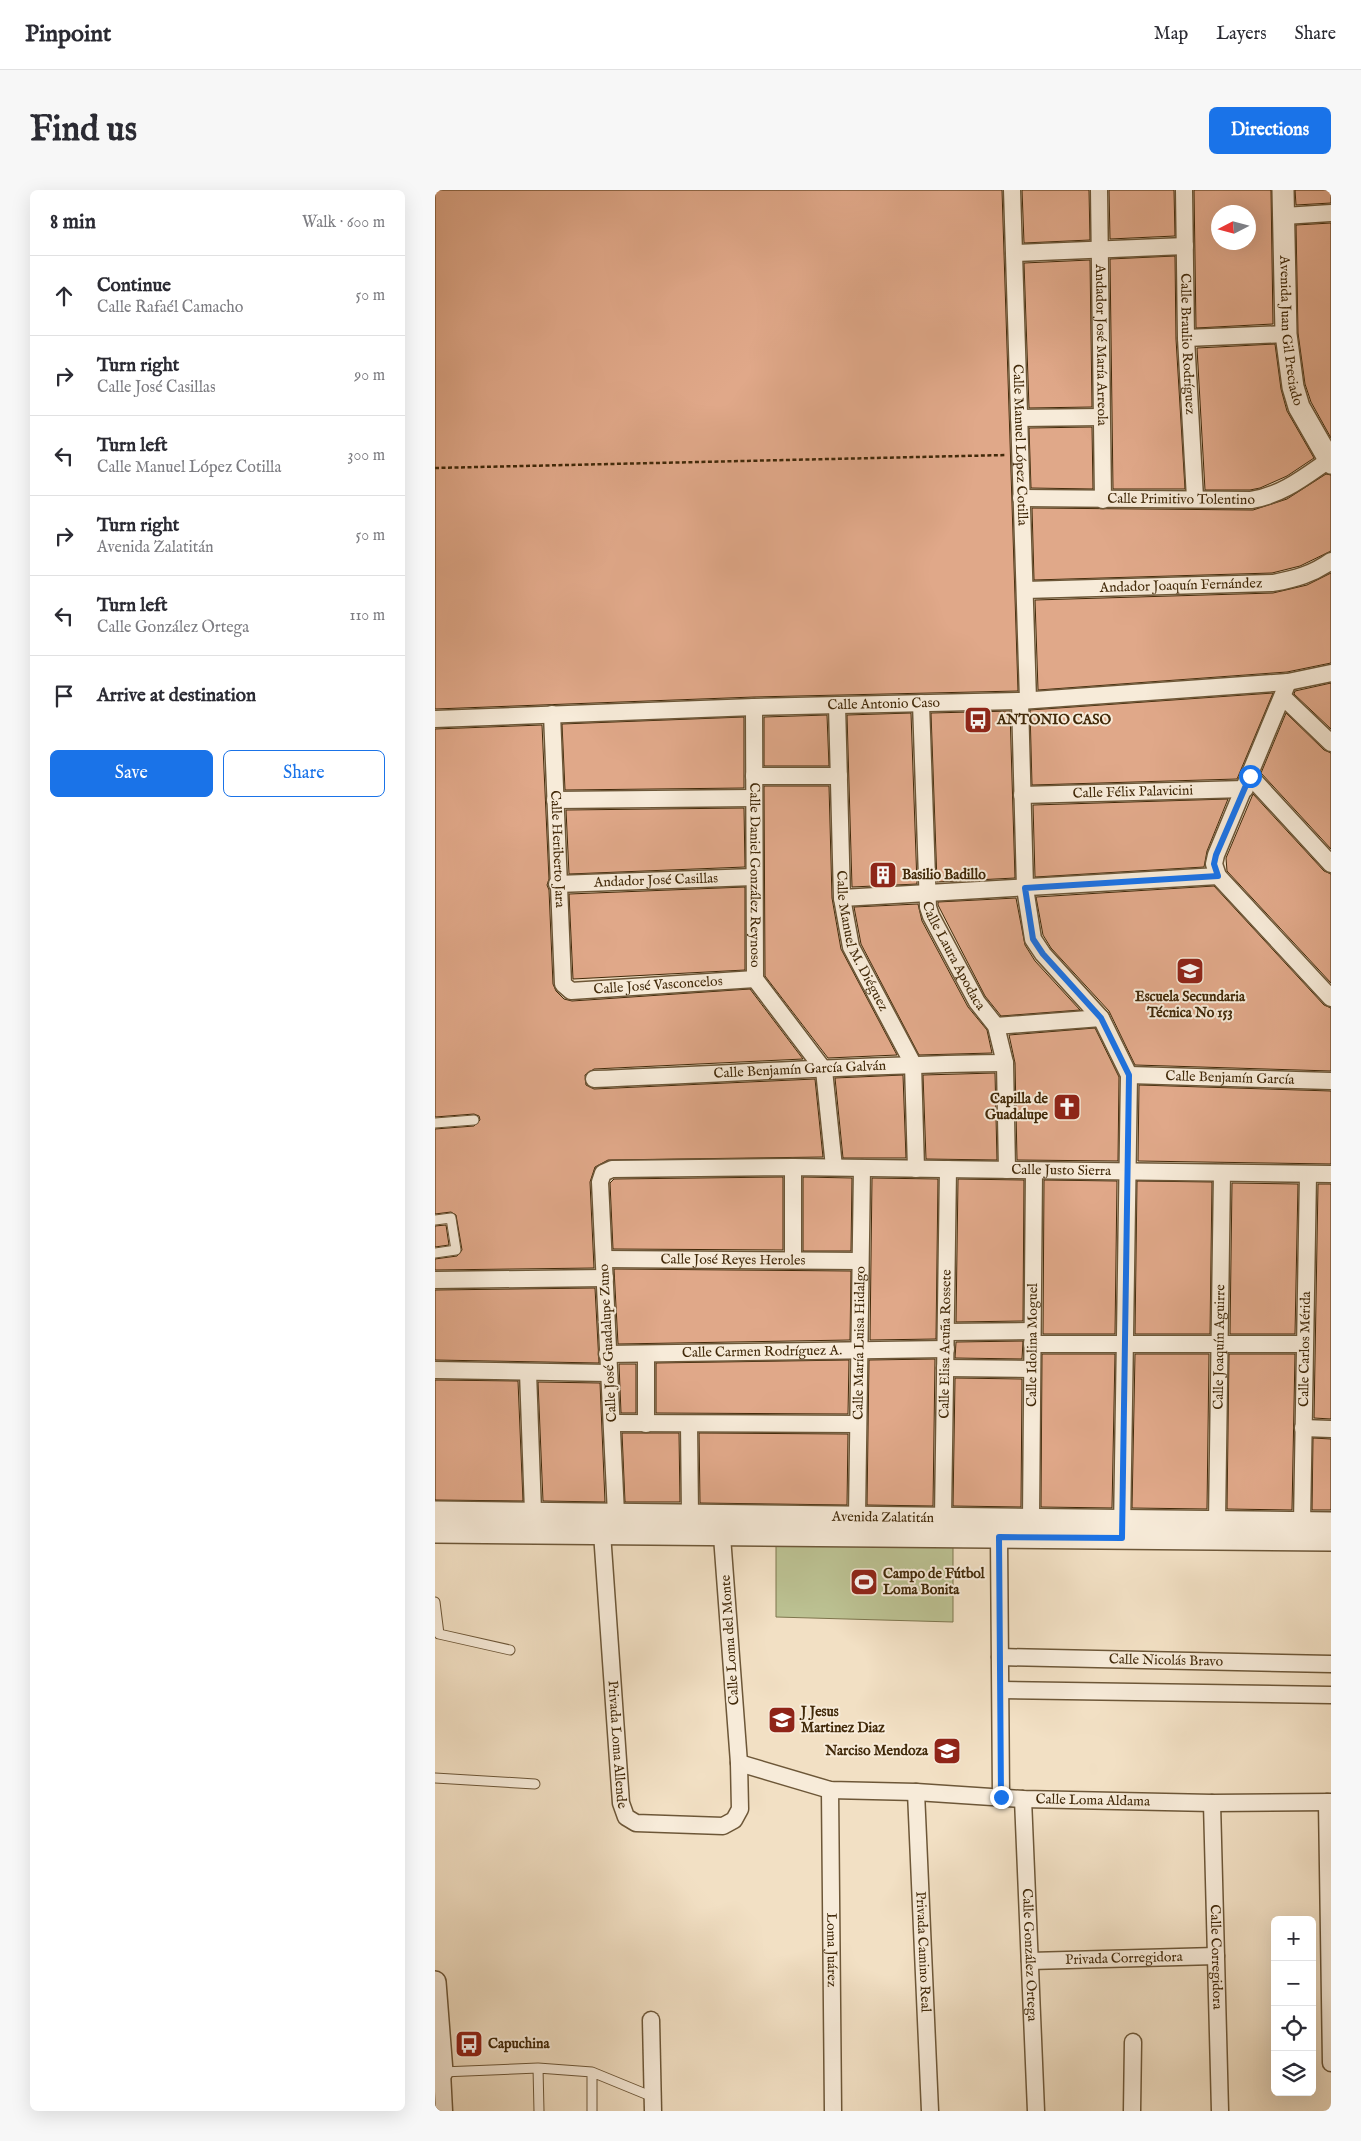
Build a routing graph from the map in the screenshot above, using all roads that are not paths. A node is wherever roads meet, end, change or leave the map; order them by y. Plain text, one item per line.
1 (1012, 190) edge
2 (1099, 190) edge
3 (1184, 190) edge
4 (1283, 190) edge
5 (1331, 213) edge
6 (1284, 216) junction
7 (1185, 246) junction
8 (1099, 250) junction
9 (1013, 253) junction
10 (1286, 334) junction
11 (1186, 338) junction
12 (1101, 416) junction
13 (1019, 418) junction
14 (1330, 462) edge
15 (1021, 498) junction
16 (1195, 498) junction
17 (1103, 500) junction
18 (1331, 561) edge
19 (1025, 590) junction
20 (1331, 673) edge
21 (1285, 689) junction
22 (1024, 700) junction
23 (921, 703) junction
24 (837, 705) junction
25 (754, 707) junction
26 (552, 714) junction
27 (435, 719) edge
28 (1331, 743) edge
29 (753, 776) junction
30 (839, 776) junction
31 (1247, 783) junction
32 (1022, 795) junction
33 (753, 798) junction
34 (555, 800) junction
35 (1331, 864) edge
36 (1216, 870) junction
37 (754, 877) junction
38 (557, 884) junction
39 (1025, 888) junction
40 (928, 893) junction
41 (842, 898) junction
42 (755, 979) junction
43 (563, 984) joint
44 (1331, 998) edge
45 (1101, 1018) junction
46 (996, 1026) junction
47 (1005, 1063) junction
48 (913, 1064) junction
49 (824, 1070) junction
50 (1129, 1075) junction
51 (595, 1079) dead end
52 (1331, 1081) edge
53 (474, 1120) dead end
54 (435, 1123) edge
55 (793, 1167) junction
56 (835, 1168) junction
57 (861, 1168) junction
58 (916, 1169) junction
59 (948, 1169) junction
60 (1007, 1170) junction
61 (1034, 1170) junction
62 (1127, 1171) junction
63 (1222, 1172) junction
64 (603, 1173) joint
65 (1331, 1174) edge
66 (1308, 1175) junction
67 (435, 1220) edge
68 (435, 1253) edge
69 (604, 1259) junction
70 (793, 1260) junction
71 (861, 1261) junction
72 (605, 1278) junction
73 (435, 1280) edge
74 (946, 1332) junction
75 (1032, 1338) junction
76 (1124, 1344) junction
77 (1220, 1344) junction
78 (1304, 1344) junction
79 (945, 1348) junction
80 (860, 1350) junction
81 (607, 1354) junction
82 (646, 1354) junction
83 (945, 1368) junction
84 (1032, 1369) junction
85 (435, 1370) edge
86 (528, 1372) junction
87 (608, 1373) junction
88 (612, 1423) junction
89 (646, 1424) junction
90 (689, 1424) junction
91 (858, 1424) junction
92 (1303, 1428) junction
93 (1331, 1429) edge
94 (435, 1512) edge
95 (533, 1512) junction
96 (616, 1514) junction
97 (690, 1515) junction
98 (857, 1517) junction
99 (943, 1518) junction
100 (1031, 1519) junction
101 (1217, 1522) junction
102 (1301, 1523) junction
103 (1331, 1523) edge
104 (721, 1525) junction
105 (1122, 1530) junction
106 (435, 1532) edge
107 (602, 1533) junction
108 (999, 1537) junction
109 (1331, 1540) edge
110 (435, 1602) edge
111 (509, 1650) dead end
112 (1001, 1658) junction
113 (1331, 1664) edge
114 (1001, 1690) junction
115 (1331, 1695) edge
116 (739, 1764) junction
117 (435, 1778) edge
118 (535, 1784) dead end
119 (830, 1790) junction
120 (915, 1792) junction
121 (1001, 1797) junction
122 (1023, 1799) junction
123 (1329, 1802) edge
124 (1213, 1803) junction
125 (1216, 1956) junction
126 (1030, 1961) junction
127 (435, 1982) edge
128 (651, 2020) dead end
129 (1133, 2042) dead end
130 (1331, 2063) edge
131 (538, 2068) junction
132 (439, 2072) edge
133 (592, 2072) junction
134 (653, 2104) edge
135 (444, 2111) edge
136 (539, 2111) edge
137 (591, 2111) edge
138 (833, 2111) edge
139 (930, 2111) edge
140 (1037, 2111) edge
141 (1132, 2111) edge
142 (1220, 2111) edge

1 - 9 street, Calle Manuel López Cotilla
2 - 8 street, Andador José María Arreola
3 - 7 street, Calle Braulio Rodríguez
4 - 6 street, Avenida Juan Gil Preciado
5 - 6 street
6 - 10 street, Avenida Juan Gil Preciado
7 - 8 street
7 - 11 street, Calle Braulio Rodríguez
8 - 9 street
8 - 12 street, Andador José María Arreola
9 - 13 street, Calle Manuel López Cotilla
10 - 11 street
10 - 14 street, Avenida Juan Gil Preciado
11 - 16 street, Calle Braulio Rodríguez
12 - 13 street
12 - 17 street, Andador José María Arreola
13 - 15 street, Calle Manuel López Cotilla
14 - 16 street, Calle Primitivo Tolentino
15 - 17 street, Calle Primitivo Tolentino
15 - 19 street, Calle Manuel López Cotilla
16 - 17 street, Calle Primitivo Tolentino
18 - 19 street, Andador Joaquín Fernández
19 - 22 street, Calle Manuel López Cotilla
20 - 21 street, Calle Antonio Caso
21 - 22 street, Calle Antonio Caso
21 - 28 street
21 - 31 street
22 - 23 street, Calle Antonio Caso
22 - 32 street, Calle Manuel López Cotilla
23 - 24 street, Calle Antonio Caso
23 - 40 street, Calle Laura Apodaca
24 - 25 street, Calle Antonio Caso
24 - 30 street, Calle Manuel M. Diéguez
25 - 26 street, Calle Antonio Caso
25 - 29 street, Calle Daniel González Reynoso
26 - 27 street, Calle Antonio Caso
26 - 34 street, Calle Heriberto Jara
29 - 30 street
29 - 33 street, Calle Daniel González Reynoso
30 - 41 street, Calle Manuel M. Diéguez
31 - 32 street, Calle Félix Palavicini
31 - 35 street
31 - 36 street
32 - 39 street, Calle Manuel López Cotilla
33 - 34 street
33 - 37 street, Calle Daniel González Reynoso
34 - 38 street, Calle Heriberto Jara
36 - 39 street
36 - 44 street
37 - 38 street, Andador José Casillas
37 - 42 street, Calle Daniel González Reynoso
38 - 43 street, Calle Heriberto Jara
39 - 40 street
39 - 45 street, Calle Manuel López Cotilla
40 - 41 street
40 - 46 street, Calle Laura Apodaca
41 - 48 street, Calle Manuel M. Diéguez
42 - 43 street, Calle José Vasconcelos
42 - 49 street, Calle Daniel González Reynoso
45 - 46 street
45 - 50 street, Calle Manuel López Cotilla
46 - 47 street, Calle Laura Apodaca
47 - 48 street, Calle Benjamín García Galván
47 - 60 street, Calle Laura Apodaca
48 - 49 street, Calle Benjamín García Galván
48 - 58 street, Calle Manuel M. Diéguez
49 - 51 street, Calle Benjamín García Galván
49 - 56 street
50 - 52 street, Calle Benjamín García
50 - 62 street, Calle Manuel López Cotilla
53 - 54 lane
55 - 56 street, Calle Justo Sierra
55 - 64 street, Calle Justo Sierra
55 - 70 street
56 - 57 street, Calle Justo Sierra
57 - 58 street, Calle Justo Sierra
57 - 71 street, Calle María Luisa Hidalgo
58 - 59 street, Calle Justo Sierra
59 - 60 street, Calle Justo Sierra
59 - 74 street, Calle Elisa Acuña Rossete
60 - 61 street, Calle Justo Sierra
61 - 62 street, Calle Justo Sierra
61 - 75 street, Calle Idolina Moguel
62 - 63 street, Calle Justo Sierra
62 - 76 street, Calle Manuel López Cotilla
63 - 66 street, Calle Justo Sierra
63 - 77 street, Calle Joaquín Aguirre
64 - 69 street, Calle José Guadalupe Zuno
65 - 66 street, Calle Justo Sierra
66 - 78 street, Calle Carlos Mérida
67 - 68 lane
69 - 70 street, Calle José Reyes Heroles
69 - 72 street, Calle José Guadalupe Zuno
70 - 71 street, Calle José Reyes Heroles
71 - 80 street, Calle María Luisa Hidalgo
72 - 73 street
72 - 81 street, Calle José Guadalupe Zuno
74 - 75 street
74 - 79 street, Calle Elisa Acuña Rossete
75 - 76 street
75 - 84 street, Calle Idolina Moguel
76 - 77 street
76 - 105 street, Calle Manuel López Cotilla
77 - 78 street
77 - 101 street, Calle Joaquín Aguirre
78 - 92 street, Calle Carlos Mérida
79 - 80 street, Calle Carmen Rodríguez A.
79 - 83 street, Calle Elisa Acuña Rossete
80 - 82 street, Calle Carmen Rodríguez A.
80 - 91 street, Calle María Luisa Hidalgo
81 - 82 street, Calle Carmen Rodríguez A.
81 - 87 street, Calle José Guadalupe Zuno
82 - 89 street
83 - 84 street
83 - 99 street, Calle Elisa Acuña Rossete
84 - 100 street, Calle Idolina Moguel
85 - 86 street
86 - 87 street
86 - 95 street
87 - 88 street, Calle José Guadalupe Zuno
88 - 89 street
88 - 96 street, Calle José Guadalupe Zuno
89 - 90 street
90 - 91 street
90 - 97 street
91 - 98 street, Calle María Luisa Hidalgo
92 - 93 street
92 - 102 street, Calle Carlos Mérida
94 - 95 street, Avenida Zalatitán
95 - 96 street, Avenida Zalatitán
96 - 97 street, Avenida Zalatitán
97 - 104 street, Avenida Zalatitán
98 - 99 street, Avenida Zalatitán
98 - 104 street, Avenida Zalatitán
99 - 100 street, Avenida Zalatitán
100 - 105 street, Avenida Zalatitán
101 - 102 street, Avenida Zalatitán
101 - 105 street, Avenida Zalatitán
102 - 103 street, Avenida Zalatitán
104 - 107 street, Avenida Zalatitán
104 - 108 street, Avenida Zalatitán
104 - 116 street, Calle Loma del Monte
105 - 108 street, Avenida Zalatitán
105 - 109 street, Avenida Zalatitán
106 - 107 street, Avenida Zalatitán
107 - 116 street, Privada Loma Allende
108 - 112 street
110 - 111 lane
112 - 113 street, Calle Nicolás Bravo
112 - 114 street
114 - 115 street
114 - 121 street
116 - 119 street, Calle Loma Aldama
117 - 118 lane
119 - 120 street, Calle Loma Aldama
119 - 138 street, Loma Juárez
120 - 121 street, Calle Loma Aldama
120 - 139 street, Privada Camino Real
121 - 122 street, Calle Loma Aldama
122 - 124 street, Calle Loma Aldama
122 - 126 street, Calle González Ortega
123 - 124 street, Calle Loma Aldama
123 - 130 street
124 - 125 street, Calle Corregidora
125 - 126 street, Privada Corregidora
125 - 142 street, Calle Corregidora
126 - 140 street, Calle González Ortega
127 - 132 street
128 - 134 street
129 - 141 street
131 - 132 lane
131 - 133 lane
131 - 136 lane
132 - 135 street
133 - 134 lane
133 - 137 lane

